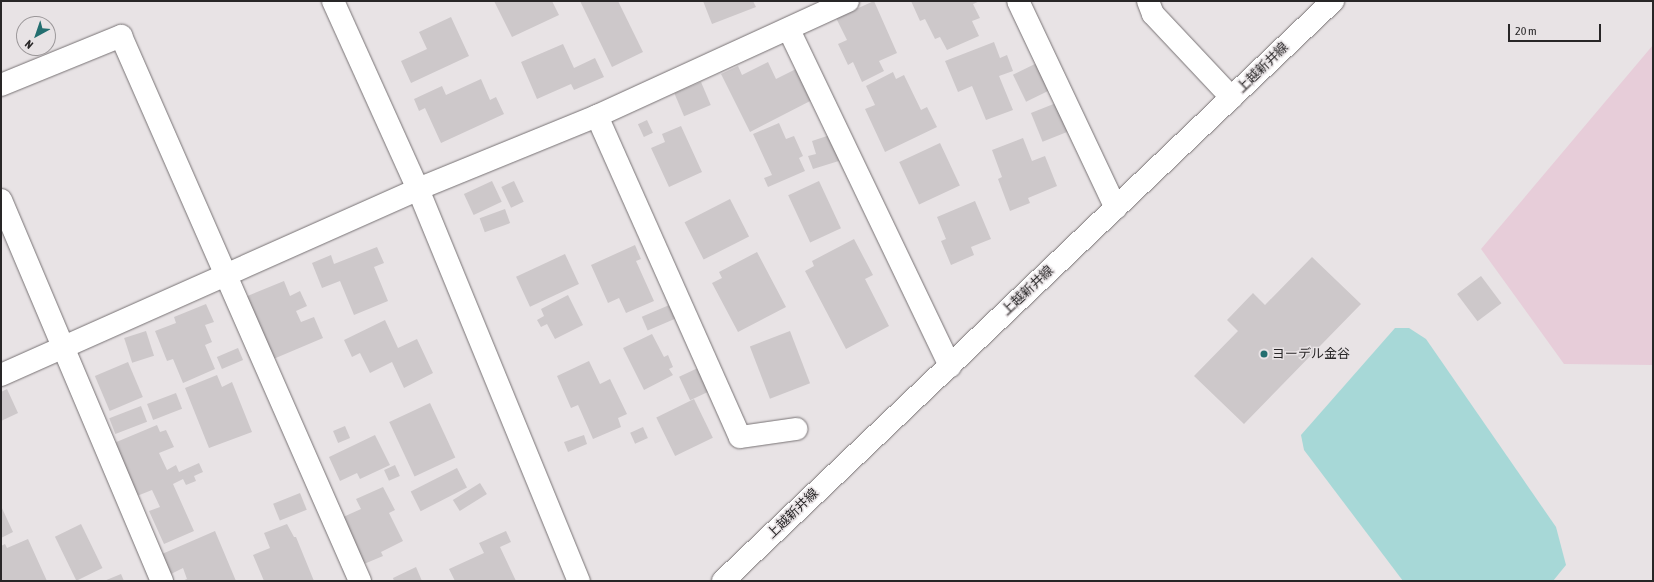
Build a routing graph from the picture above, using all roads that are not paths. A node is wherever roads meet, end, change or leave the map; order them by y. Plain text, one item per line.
1 (334, 1) edge
2 (848, 1) edge
3 (1018, 1) edge
4 (1148, 1) edge
5 (1333, 1) edge
6 (789, 30) junction
7 (1, 85) edge
8 (1232, 98) junction
9 (597, 116) junction
10 (418, 189) junction
11 (1, 200) edge
12 (1116, 208) junction
13 (224, 277) junction
14 (61, 347) junction
15 (950, 366) junction
16 (1, 375) edge
17 (796, 429) dead end
18 (162, 581) edge
19 (360, 581) edge
20 (579, 581) edge
21 (723, 581) edge

1 - 10 street
2 - 6 street
3 - 12 street
4 - 8 street
5 - 8 street, 上越新井線
6 - 9 street
6 - 15 street
7 - 13 street
8 - 12 street, 上越新井線
9 - 10 street
9 - 17 street
10 - 13 street
10 - 20 street
11 - 14 street
12 - 15 street, 上越新井線
13 - 14 street
13 - 19 street
14 - 16 street
14 - 18 street
15 - 21 street, 上越新井線

